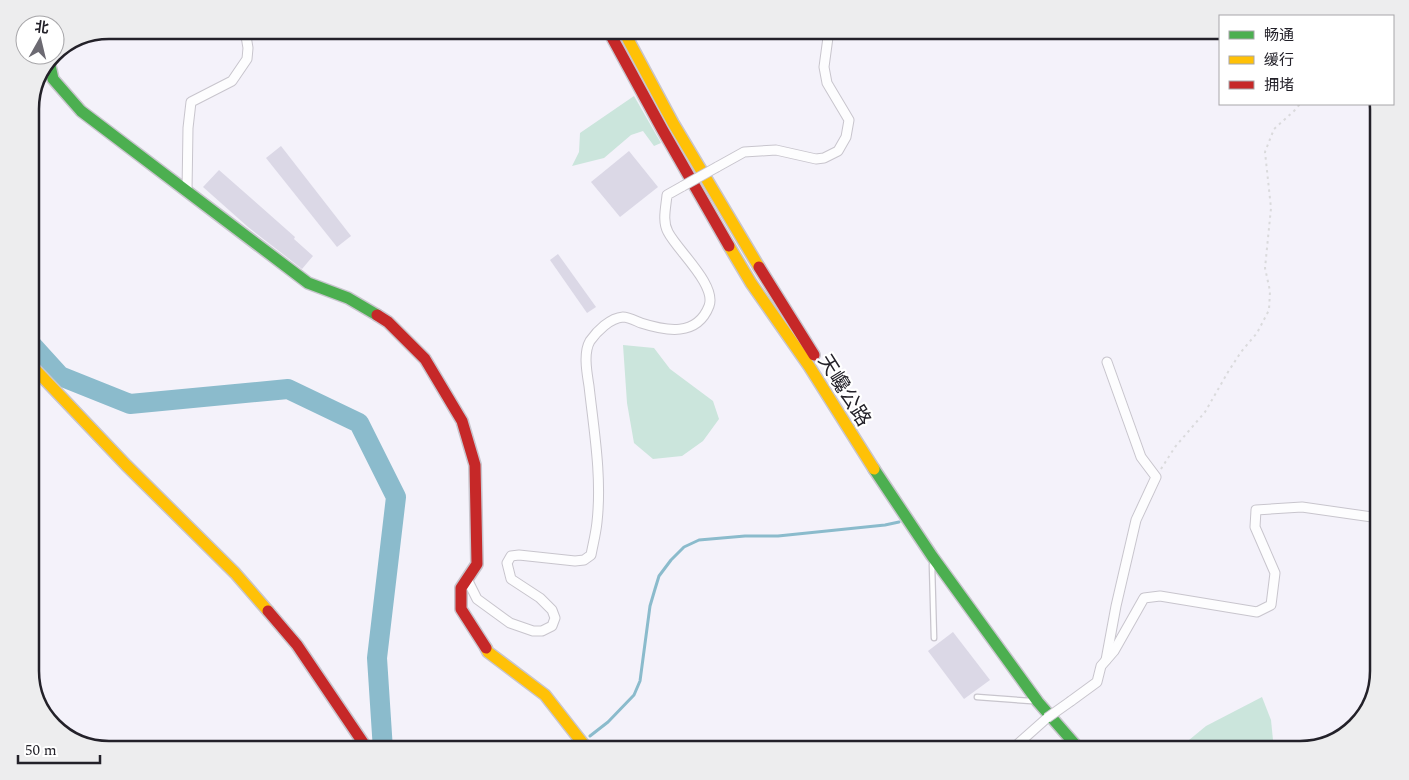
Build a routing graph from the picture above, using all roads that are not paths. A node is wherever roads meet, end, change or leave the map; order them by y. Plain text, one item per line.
1 (246, 39) edge
2 (613, 39) edge
3 (628, 39) edge
4 (828, 39) edge
5 (51, 69) edge
6 (187, 191) junction
7 (1107, 362) dead end
8 (39, 374) edge
9 (39, 387) edge
10 (123, 468) junction
11 (1370, 517) edge
12 (932, 556) junction
13 (467, 579) junction
14 (934, 638) dead end
15 (1106, 660) junction
16 (977, 697) dead end
17 (1038, 702) junction
18 (350, 741) edge
19 (362, 741) edge
20 (581, 741) edge
21 (1021, 741) edge
22 (1072, 741) edge
23 (1083, 741) edge

1 - 6 street
2 - 12 main road, 天巉公路
3 - 23 main road, 天巉公路
4 - 13 street, bridge
5 - 6 main road
6 - 13 main road
7 - 15 street
8 - 10 main road
9 - 10 main road
10 - 18 main road
10 - 19 main road
11 - 15 street
12 - 14 lane
12 - 17 main road, 天巉公路
13 - 20 main road
15 - 21 street, bridge
16 - 17 lane
17 - 22 main road, 天巉公路

